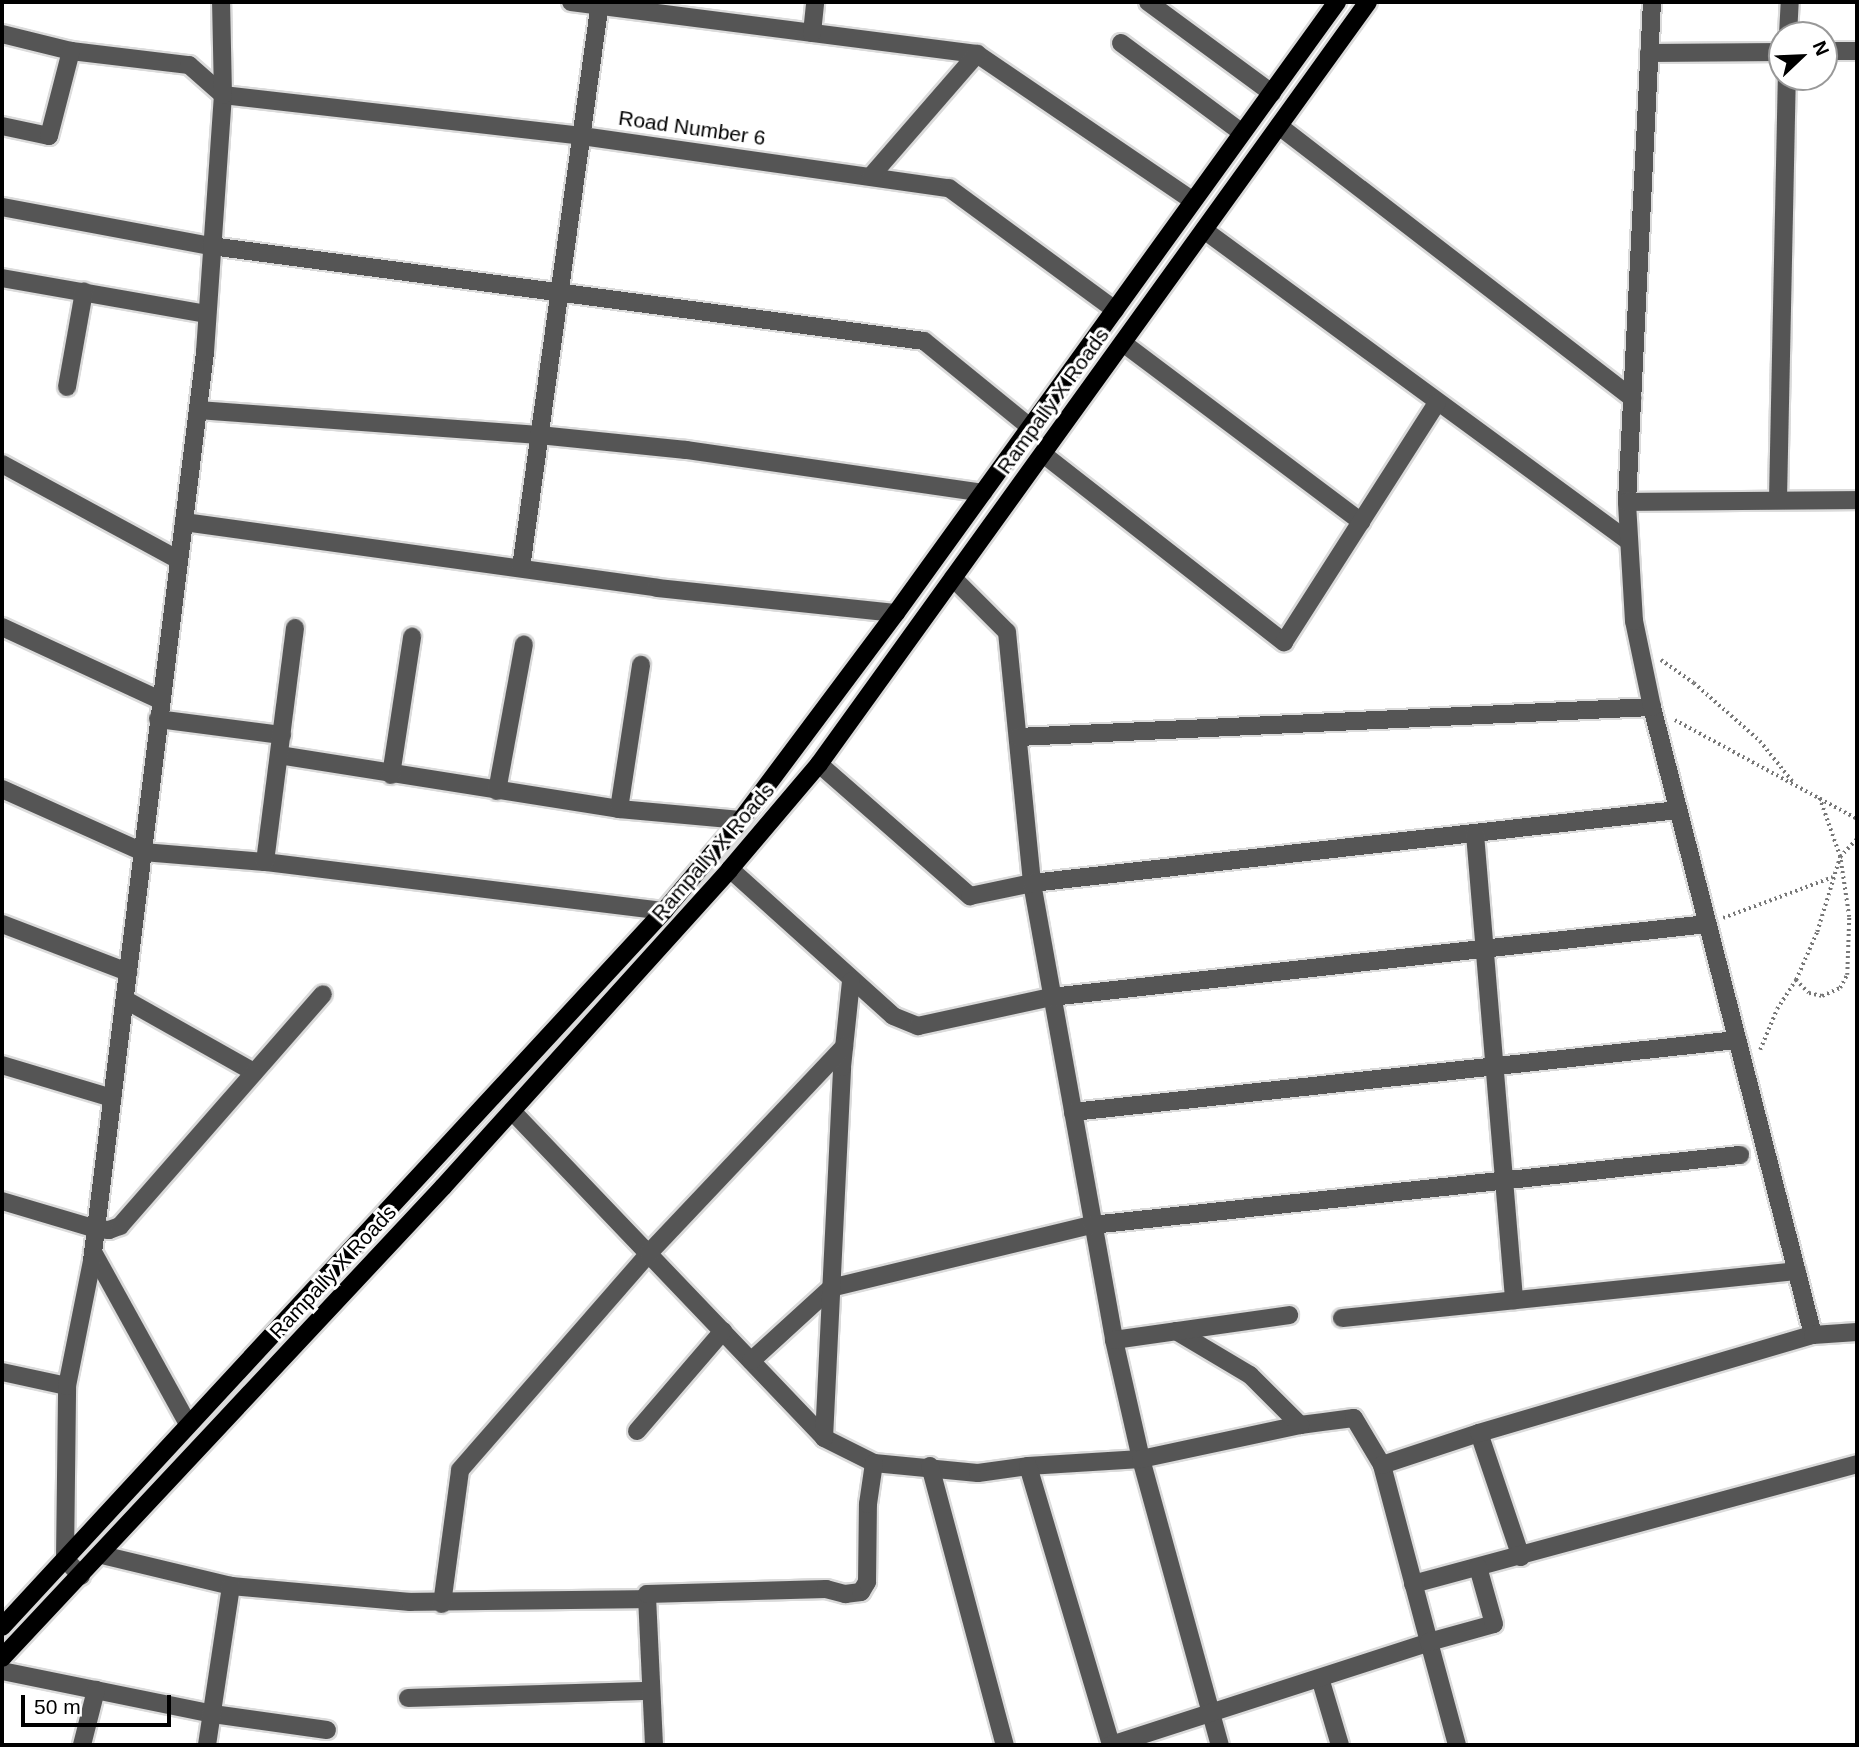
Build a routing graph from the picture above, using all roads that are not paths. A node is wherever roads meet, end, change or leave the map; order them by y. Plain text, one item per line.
1 (221, 2) edge
2 (570, 2) edge
3 (815, 2) edge
4 (1149, 2) edge
5 (1337, 2) edge
6 (1368, 2) edge
7 (1652, 2) edge
8 (1790, 2) edge
9 (600, 4) edge
10 (1789, 21) edge
11 (811, 33) junction
12 (2, 34) edge
13 (1121, 43) dead end
14 (71, 51) junction
15 (1838, 51) edge
16 (1857, 51) edge
17 (1768, 52) edge
18 (1649, 53) junction
19 (977, 54) junction
20 (1787, 91) edge
21 (1272, 93) junction
22 (223, 95) junction
23 (2, 126) edge
24 (1279, 126) junction
25 (1241, 132) junction
26 (582, 136) junction
27 (871, 176) junction
28 (1192, 200) junction
29 (2, 207) edge
30 (1204, 230) junction
31 (211, 246) junction
32 (2, 278) edge
33 (84, 292) junction
34 (559, 292) junction
35 (1115, 310) junction
36 (207, 314) junction
37 (1122, 343) junction
38 (67, 387) dead end
39 (1632, 398) junction
40 (1437, 404) junction
41 (198, 410) junction
42 (1031, 428) junction
43 (539, 435) junction
44 (1043, 454) junction
45 (2, 464) edge
46 (984, 493) junction
47 (1778, 499) junction
48 (1857, 500) edge
49 (1628, 502) junction
50 (184, 522) junction
51 (1361, 522) junction
52 (1627, 540) junction
53 (177, 559) junction
54 (521, 568) junction
55 (953, 578) junction
56 (896, 614) junction
57 (2, 627) edge
58 (295, 628) dead end
59 (411, 637) dead end
60 (524, 644) dead end
61 (640, 665) dead end
62 (160, 699) junction
63 (1652, 707) junction
64 (158, 719) junction
65 (282, 735) junction
66 (1018, 737) junction
67 (279, 755) junction
68 (819, 764) junction
69 (391, 775) junction
70 (2, 789) edge
71 (497, 791) junction
72 (619, 809) junction
73 (1678, 810) junction
74 (741, 820) junction
75 (1475, 834) junction
76 (143, 852) junction
77 (264, 862) junction
78 (730, 869) junction
79 (1032, 883) junction
80 (664, 911) junction
81 (1707, 923) junction
82 (2, 924) edge
83 (1485, 949) junction
84 (128, 972) junction
85 (851, 981) junction
86 (323, 994) dead end
87 (1051, 997) junction
88 (126, 1000) junction
89 (1737, 1040) junction
90 (844, 1047) junction
91 (2, 1065) edge
92 (1495, 1066) junction
93 (254, 1072) junction
94 (112, 1098) junction
95 (512, 1111) junction
96 (1073, 1112) junction
97 (1740, 1155) dead end
98 (1504, 1181) junction
99 (2, 1201) edge
100 (1092, 1225) junction
101 (96, 1229) junction
102 (93, 1252) junction
103 (649, 1253) junction
104 (1797, 1271) junction
105 (831, 1288) junction
106 (1514, 1300) junction
107 (1289, 1315) dead end
108 (1342, 1318) dead end
109 (723, 1331) junction
110 (1176, 1331) junction
111 (1857, 1332) edge
112 (1813, 1335) junction
113 (1114, 1340) junction
114 (751, 1361) junction
115 (2, 1372) edge
116 (67, 1386) junction
117 (188, 1423) junction
118 (1300, 1425) junction
119 (637, 1431) dead end
120 (1479, 1433) junction
121 (824, 1438) junction
122 (1141, 1459) junction
123 (874, 1463) junction
124 (1857, 1464) edge
125 (1382, 1465) junction
126 (930, 1466) junction
127 (1028, 1466) junction
128 (102, 1555) junction
129 (1521, 1557) junction
130 (65, 1559) junction
131 (1478, 1567) junction
132 (81, 1576) junction
133 (1413, 1584) junction
134 (231, 1586) junction
135 (647, 1599) junction
136 (442, 1604) junction
137 (2, 1627) edge
138 (1429, 1642) junction
139 (2, 1658) edge
140 (2, 1671) edge
141 (1320, 1678) junction
142 (96, 1690) junction
143 (651, 1691) junction
144 (408, 1698) dead end
145 (213, 1714) junction
146 (1212, 1715) junction
147 (327, 1730) dead end
148 (82, 1745) edge
149 (207, 1745) edge
150 (654, 1745) edge
151 (1005, 1745) edge
152 (1111, 1745) edge
153 (1220, 1745) edge
154 (1340, 1745) edge
155 (1457, 1745) edge

1 - 22 street
2 - 9 street
3 - 11 street
4 - 21 street
5 - 21 main road
6 - 24 main road, Rampally X Roads
7 - 18 street
8 - 10 street
9 - 11 street
9 - 26 street
11 - 19 street
12 - 14 street
13 - 25 street
14 - 22 street
14 - 23 street
15 - 16 street
17 - 18 street
18 - 39 street
19 - 27 street
19 - 28 street
20 - 47 street
21 - 25 main road
22 - 26 street, Road Number 6
22 - 31 street
24 - 30 main road, Rampally X Roads
24 - 39 street
25 - 28 main road
26 - 27 street, Road Number 6
26 - 34 street
27 - 35 street, Road Number 6
28 - 35 main road
29 - 31 street
30 - 37 main road, Rampally X Roads
30 - 40 street
31 - 34 street
31 - 36 street
32 - 33 street
33 - 36 street
33 - 38 street
34 - 42 street
34 - 43 street
35 - 42 main road
36 - 41 street
37 - 44 main road, Rampally X Roads
37 - 51 street
39 - 49 street
40 - 51 street
40 - 52 street
41 - 43 street
41 - 50 street
42 - 46 main road
43 - 46 street
43 - 54 street
44 - 51 street
44 - 55 main road, Rampally X Roads
45 - 53 street
46 - 56 main road
47 - 48 street
47 - 49 street
49 - 52 street
50 - 53 street
50 - 54 street
52 - 63 street
53 - 62 street
54 - 56 street
55 - 66 street
55 - 68 main road, Rampally X Roads
56 - 74 main road
57 - 62 street
58 - 65 street
59 - 69 street
60 - 71 street
61 - 72 street
62 - 64 street
63 - 66 street
63 - 73 street
64 - 65 street
64 - 76 street
65 - 67 street
66 - 79 street
67 - 69 street
67 - 77 street
68 - 78 main road, Rampally X Roads
68 - 79 street
69 - 71 street
70 - 76 street
71 - 72 street
72 - 74 street
73 - 75 street
73 - 81 street
74 - 80 main road
75 - 79 street
75 - 83 street
76 - 77 street
76 - 84 street
77 - 80 street
78 - 85 street
78 - 95 main road, Rampally X Roads
79 - 87 street
80 - 117 main road
81 - 83 street
81 - 89 street
82 - 84 street
83 - 87 street
83 - 92 street
84 - 88 street
85 - 87 street
85 - 90 street
86 - 93 street
87 - 96 street
88 - 93 street
88 - 94 street
89 - 92 street
89 - 104 street
90 - 103 street
90 - 105 street
91 - 94 street
92 - 96 street
92 - 98 street
93 - 101 street
94 - 101 street
95 - 103 street
95 - 128 main road, Rampally X Roads
96 - 100 street
97 - 98 street
98 - 100 street
98 - 106 street
99 - 101 street
100 - 105 street
100 - 113 street
101 - 102 street
102 - 116 street
102 - 117 street
103 - 109 street
103 - 136 street
104 - 106 street
104 - 112 street
105 - 114 street
105 - 121 street
106 - 108 street
107 - 110 street
109 - 114 street
109 - 119 street
110 - 113 street
110 - 118 street
111 - 112 street
112 - 120 street
113 - 122 street
114 - 121 street
115 - 116 street
116 - 130 street
117 - 130 main road
118 - 122 street
118 - 125 street
120 - 125 street
120 - 129 street
121 - 123 street
122 - 127 street
122 - 146 street
123 - 126 street
123 - 135 street
124 - 129 street
125 - 133 street
126 - 127 street
126 - 151 street
127 - 152 street
128 - 132 main road, Rampally X Roads
128 - 134 street
129 - 131 street
130 - 132 street
130 - 137 main road
131 - 133 street
131 - 138 street
132 - 139 main road, Rampally X Roads
133 - 138 street
134 - 136 street
134 - 145 street
135 - 136 street
135 - 143 street
138 - 141 street
138 - 155 street
140 - 142 street
141 - 146 street
141 - 154 street
142 - 145 street
142 - 148 street
143 - 144 street
143 - 150 street
145 - 147 street
145 - 149 street
146 - 152 street
146 - 153 street

